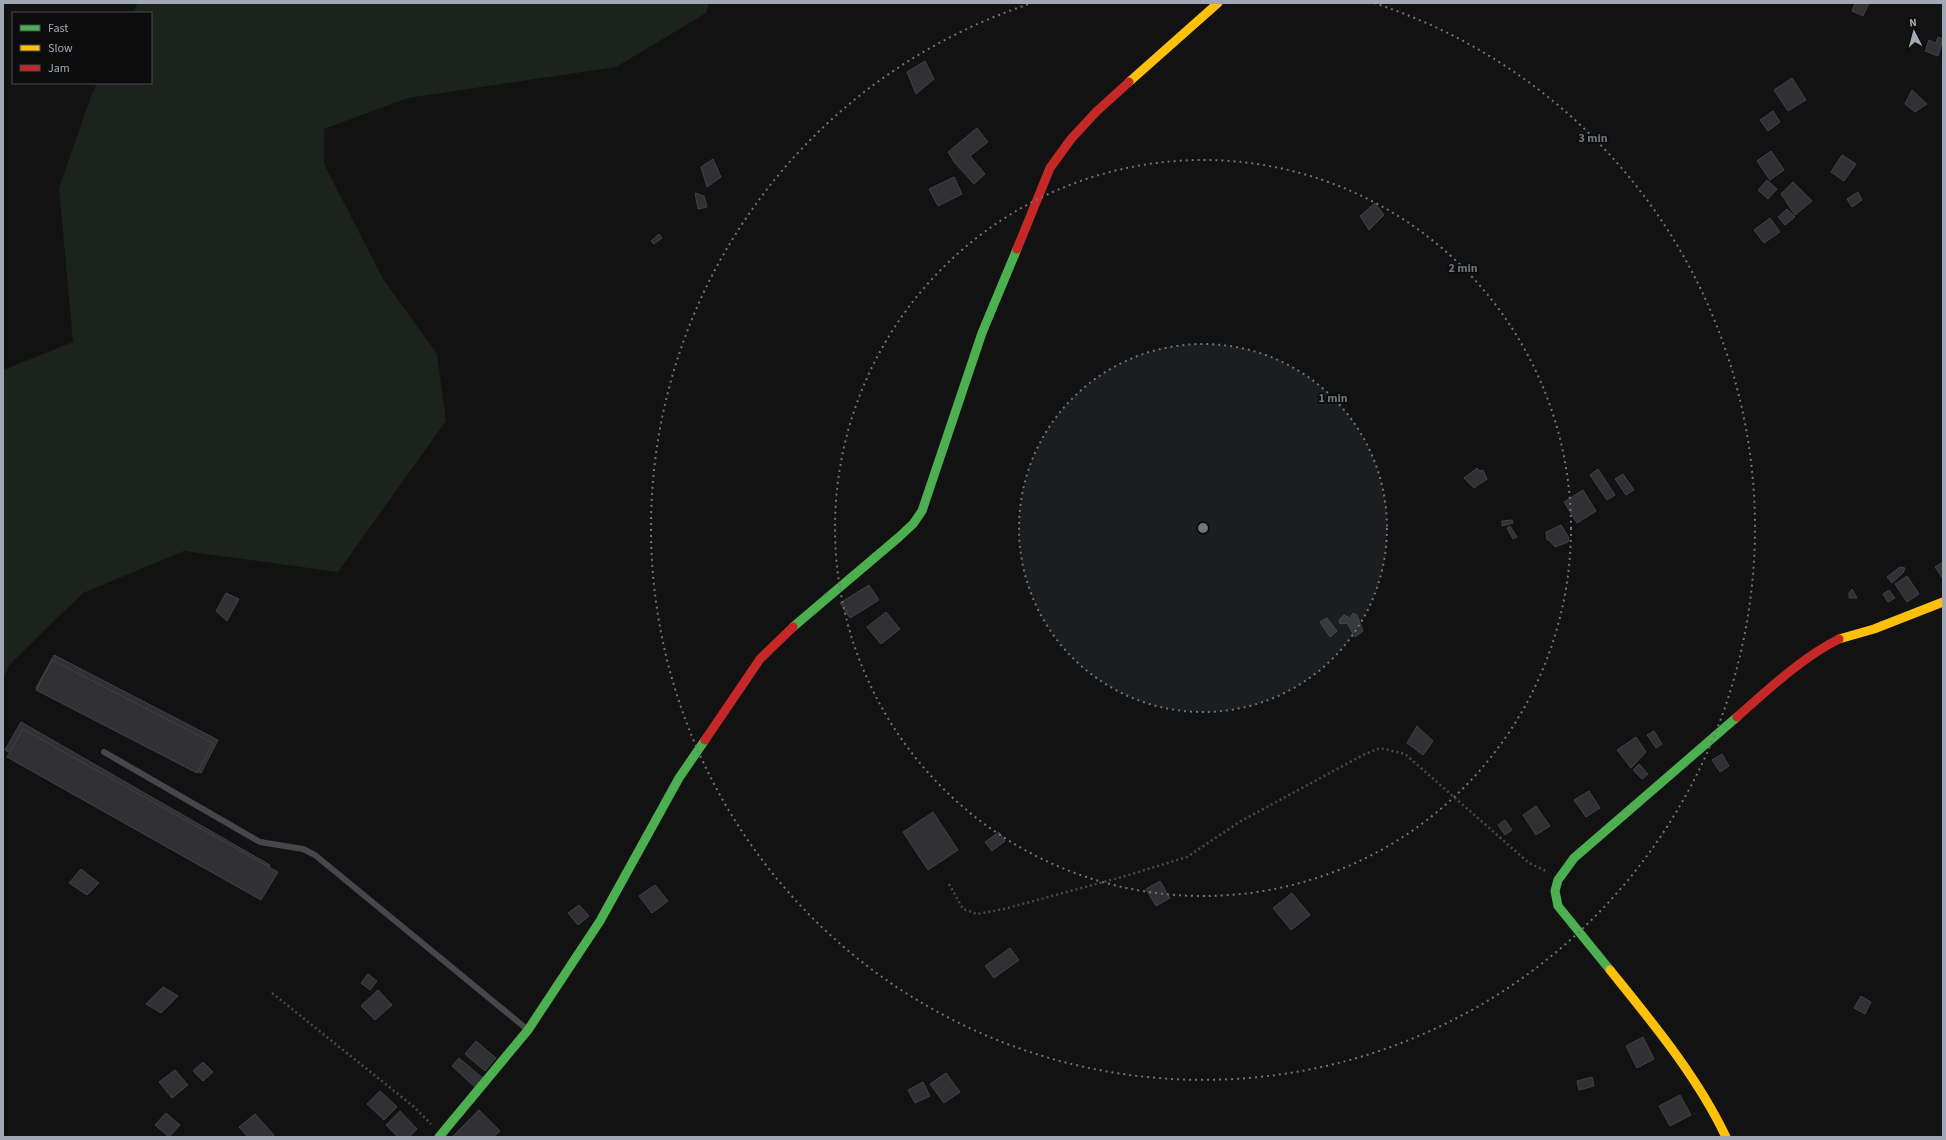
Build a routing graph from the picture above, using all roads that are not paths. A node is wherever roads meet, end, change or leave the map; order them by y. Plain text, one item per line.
1 (1218, 3) edge
2 (1943, 602) edge
3 (104, 752) dead end
4 (528, 1030) junction
5 (436, 1134) edge
6 (1726, 1137) edge

1 - 4 street
2 - 6 street
3 - 4 lane
4 - 5 street

